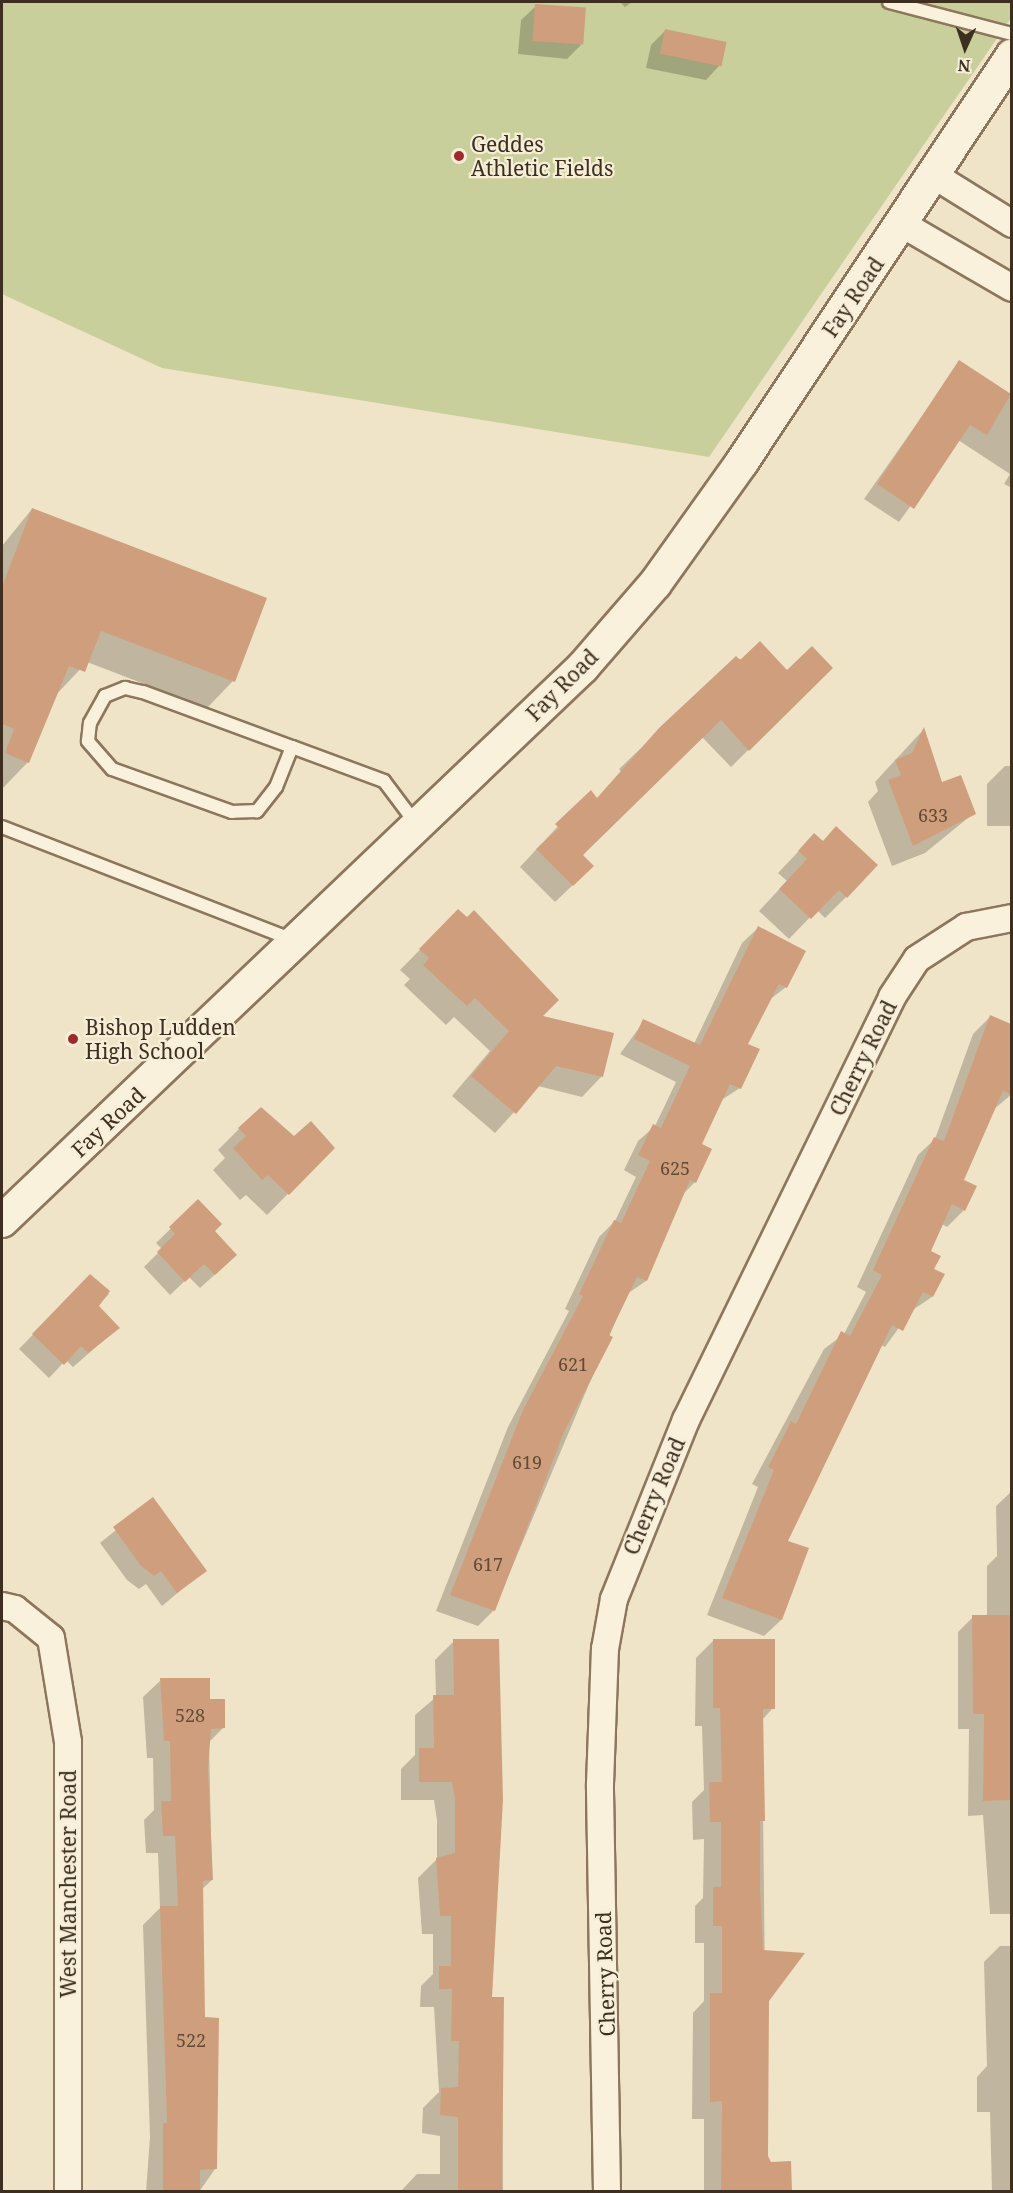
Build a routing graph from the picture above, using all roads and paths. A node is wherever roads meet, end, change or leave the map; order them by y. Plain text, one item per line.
1 (889, 2) edge
2 (1011, 34) edge
3 (1011, 55) edge
4 (935, 176) junction
5 (902, 224) junction
6 (1011, 224) edge
7 (1011, 288) edge
8 (292, 747) junction
9 (418, 826) junction
10 (2, 827) edge
11 (1011, 918) edge
12 (297, 941) junction
13 (2, 1221) edge
14 (2, 1606) edge
15 (68, 2192) edge
16 (607, 2192) edge

1 - 2 lane
3 - 4 street, Fay Road
4 - 5 street, Fay Road
4 - 6 street
5 - 7 street
5 - 9 street, Fay Road
8 - 8 lane
8 - 9 lane
9 - 12 street, Fay Road
10 - 12 lane
11 - 16 street, Cherry Road
12 - 13 street, Fay Road
14 - 15 street, West Manchester Road

